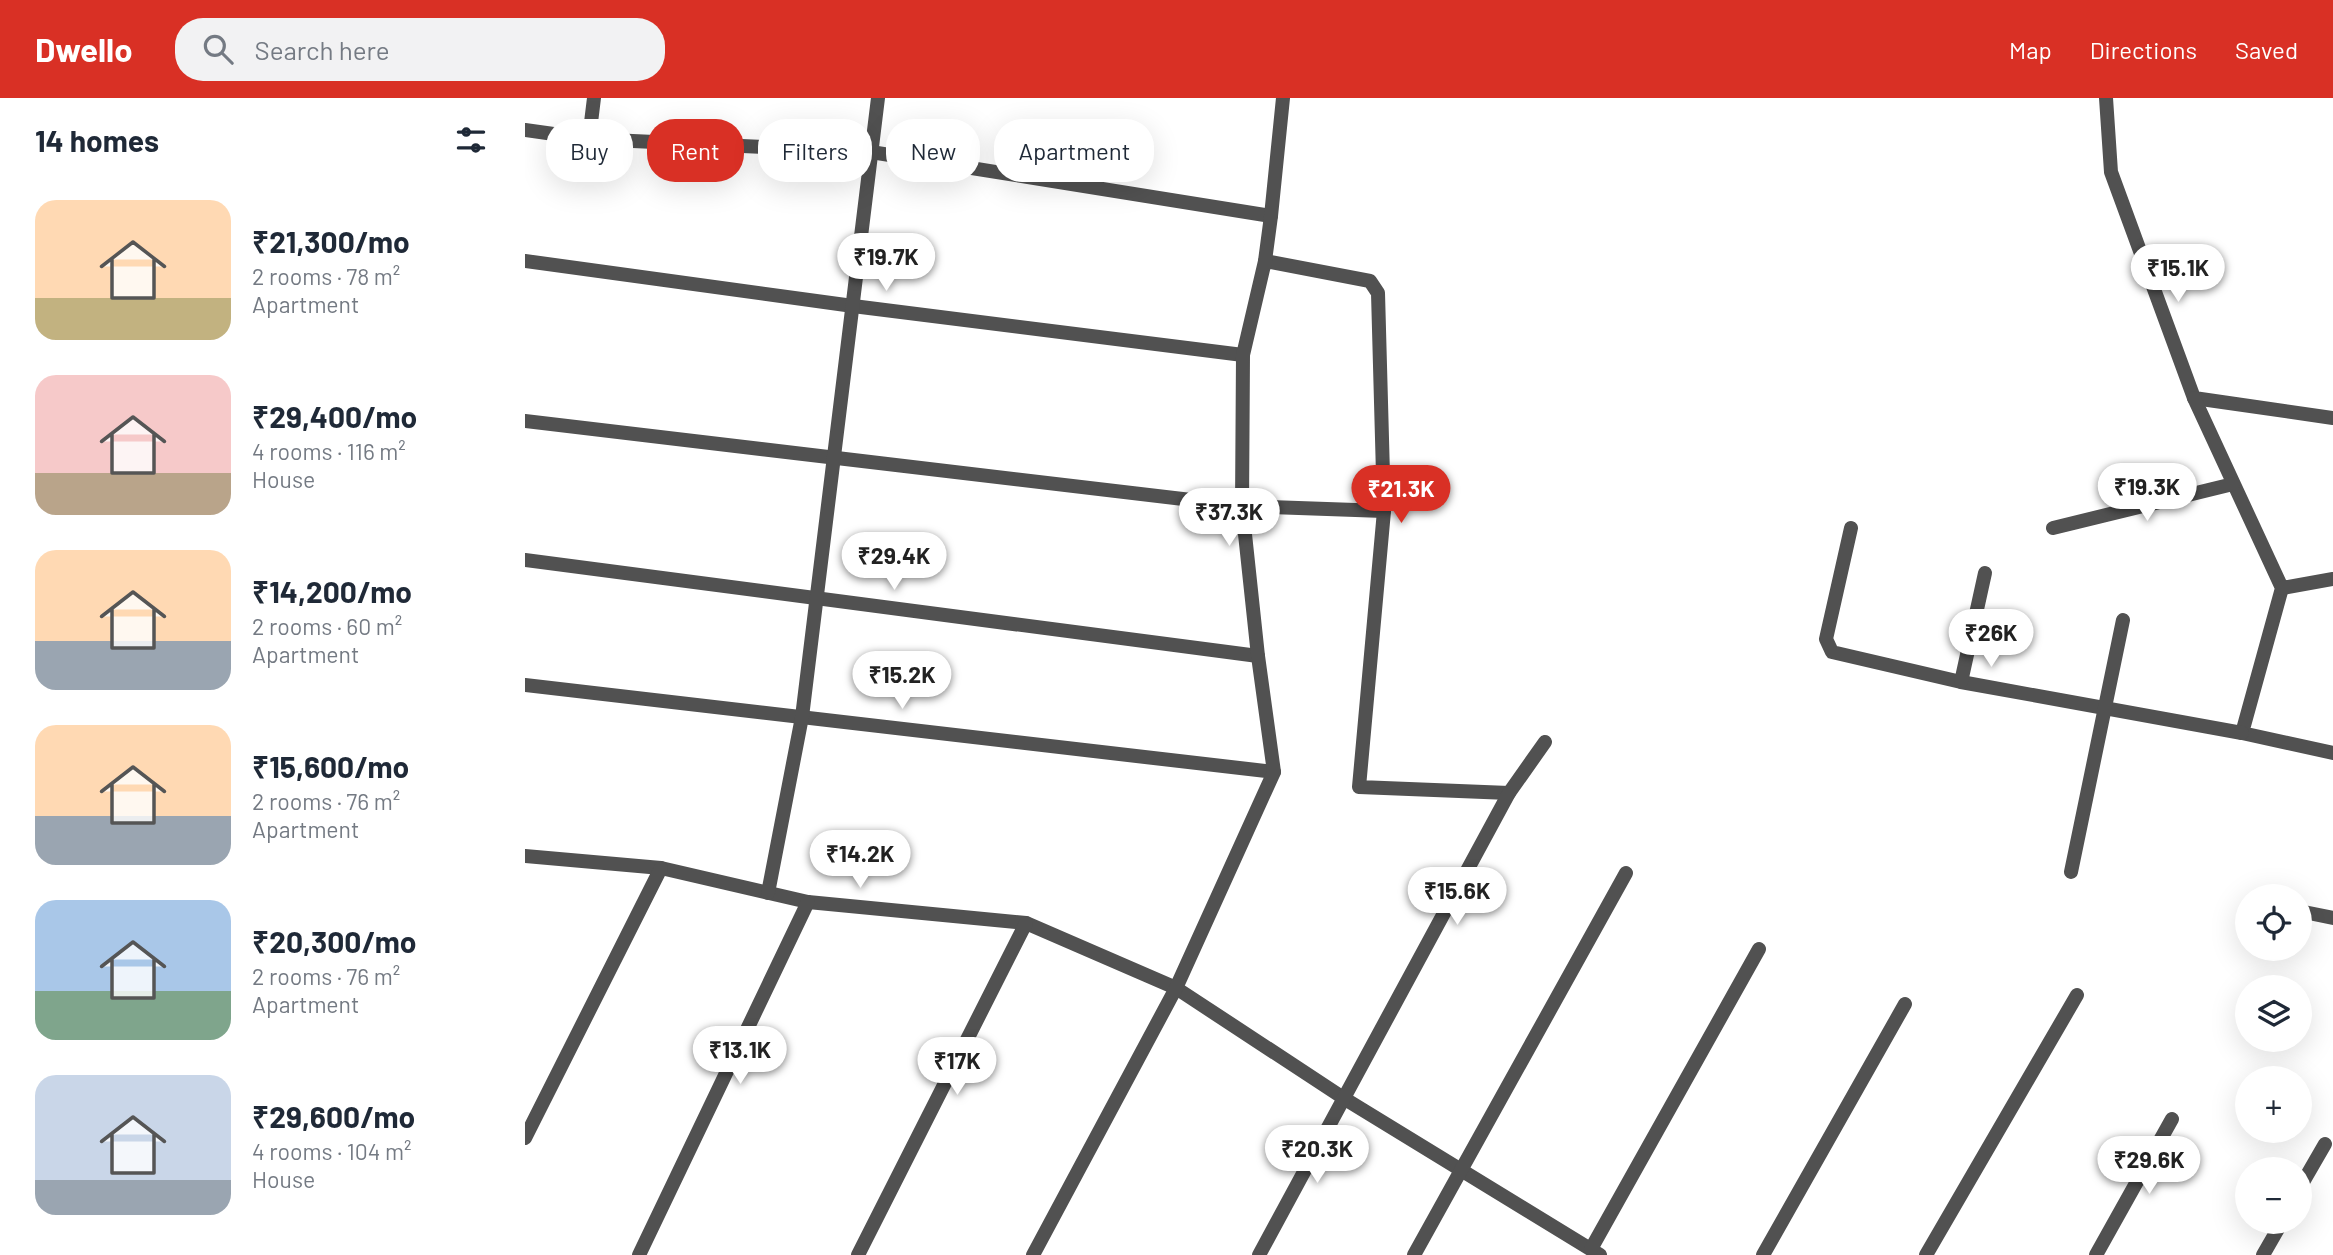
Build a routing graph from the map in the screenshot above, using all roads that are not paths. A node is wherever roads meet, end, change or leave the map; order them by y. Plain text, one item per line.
1 (594, 98) edge
2 (878, 98) edge
3 (1283, 98) edge
4 (2106, 98) edge
5 (591, 119) edge
6 (525, 130) edge
7 (546, 133) edge
8 (633, 141) edge
9 (872, 144) edge
10 (758, 147) edge
11 (872, 152) edge
12 (867, 182) edge
13 (1272, 216) junction
14 (525, 261) edge
15 (1265, 261) junction
16 (853, 306) junction
17 (1243, 355) junction
18 (2194, 398) junction
19 (2333, 418) edge
20 (525, 421) edge
21 (834, 460) junction
22 (2232, 484) junction
23 (1242, 506) junction
24 (1384, 511) junction
25 (1851, 528) dead end
26 (2053, 528) dead end
27 (525, 560) edge
28 (1985, 573) dead end
29 (2333, 579) edge
30 (2282, 588) junction
31 (817, 600) junction
32 (2123, 620) dead end
33 (1258, 656) junction
34 (1961, 682) junction
35 (525, 685) edge
36 (2105, 708) junction
37 (802, 717) junction
38 (2242, 733) junction
39 (1545, 742) dead end
40 (2333, 753) edge
41 (1274, 772) junction
42 (1509, 793) junction
43 (525, 856) edge
44 (661, 868) junction
45 (2071, 872) dead end
46 (1626, 873) dead end
47 (768, 892) junction
48 (808, 902) junction
49 (2312, 914) edge
50 (2333, 918) edge
51 (1026, 923) junction
52 (1759, 949) dead end
53 (1177, 988) junction
54 (2077, 995) dead end
55 (1905, 1004) dead end
56 (1345, 1098) junction
57 (2172, 1119) dead end
58 (525, 1138) edge
59 (2325, 1144) dead end
60 (2312, 1166) edge
61 (1463, 1169) junction
62 (2275, 1234) edge
63 (1596, 1252) edge
64 (639, 1255) edge
65 (857, 1255) edge
66 (1033, 1255) edge
67 (1259, 1255) edge
68 (1414, 1255) edge
69 (1763, 1255) edge
70 (1926, 1255) edge
71 (2096, 1255) edge
72 (2263, 1255) edge

1 - 5 street
2 - 9 street
3 - 13 street
4 - 18 street
6 - 7 street
8 - 10 street
11 - 13 street
12 - 16 street
13 - 15 street
14 - 16 street
15 - 17 street
15 - 24 street
16 - 17 street
16 - 21 street
17 - 23 street
18 - 19 street
18 - 22 street
20 - 21 street
21 - 23 street
21 - 31 street
22 - 26 street
22 - 30 street
23 - 24 street
23 - 33 street
24 - 42 street
25 - 34 street
27 - 31 street
28 - 34 street
29 - 30 street
30 - 38 street
31 - 33 street
31 - 37 street
32 - 36 street
33 - 41 street
34 - 36 street
35 - 37 street
36 - 38 street
36 - 45 street
37 - 41 street
37 - 47 street
38 - 40 street
39 - 42 street
41 - 53 street
42 - 56 street
43 - 44 street
44 - 47 street
44 - 58 street
46 - 61 street
47 - 48 street
48 - 51 street
48 - 64 street
49 - 50 street
51 - 53 street
51 - 65 street
52 - 63 street
53 - 56 street
53 - 66 street
54 - 70 street
55 - 69 street
56 - 61 street
56 - 67 street
57 - 71 street
59 - 60 street
61 - 63 street
61 - 68 street
62 - 72 street

